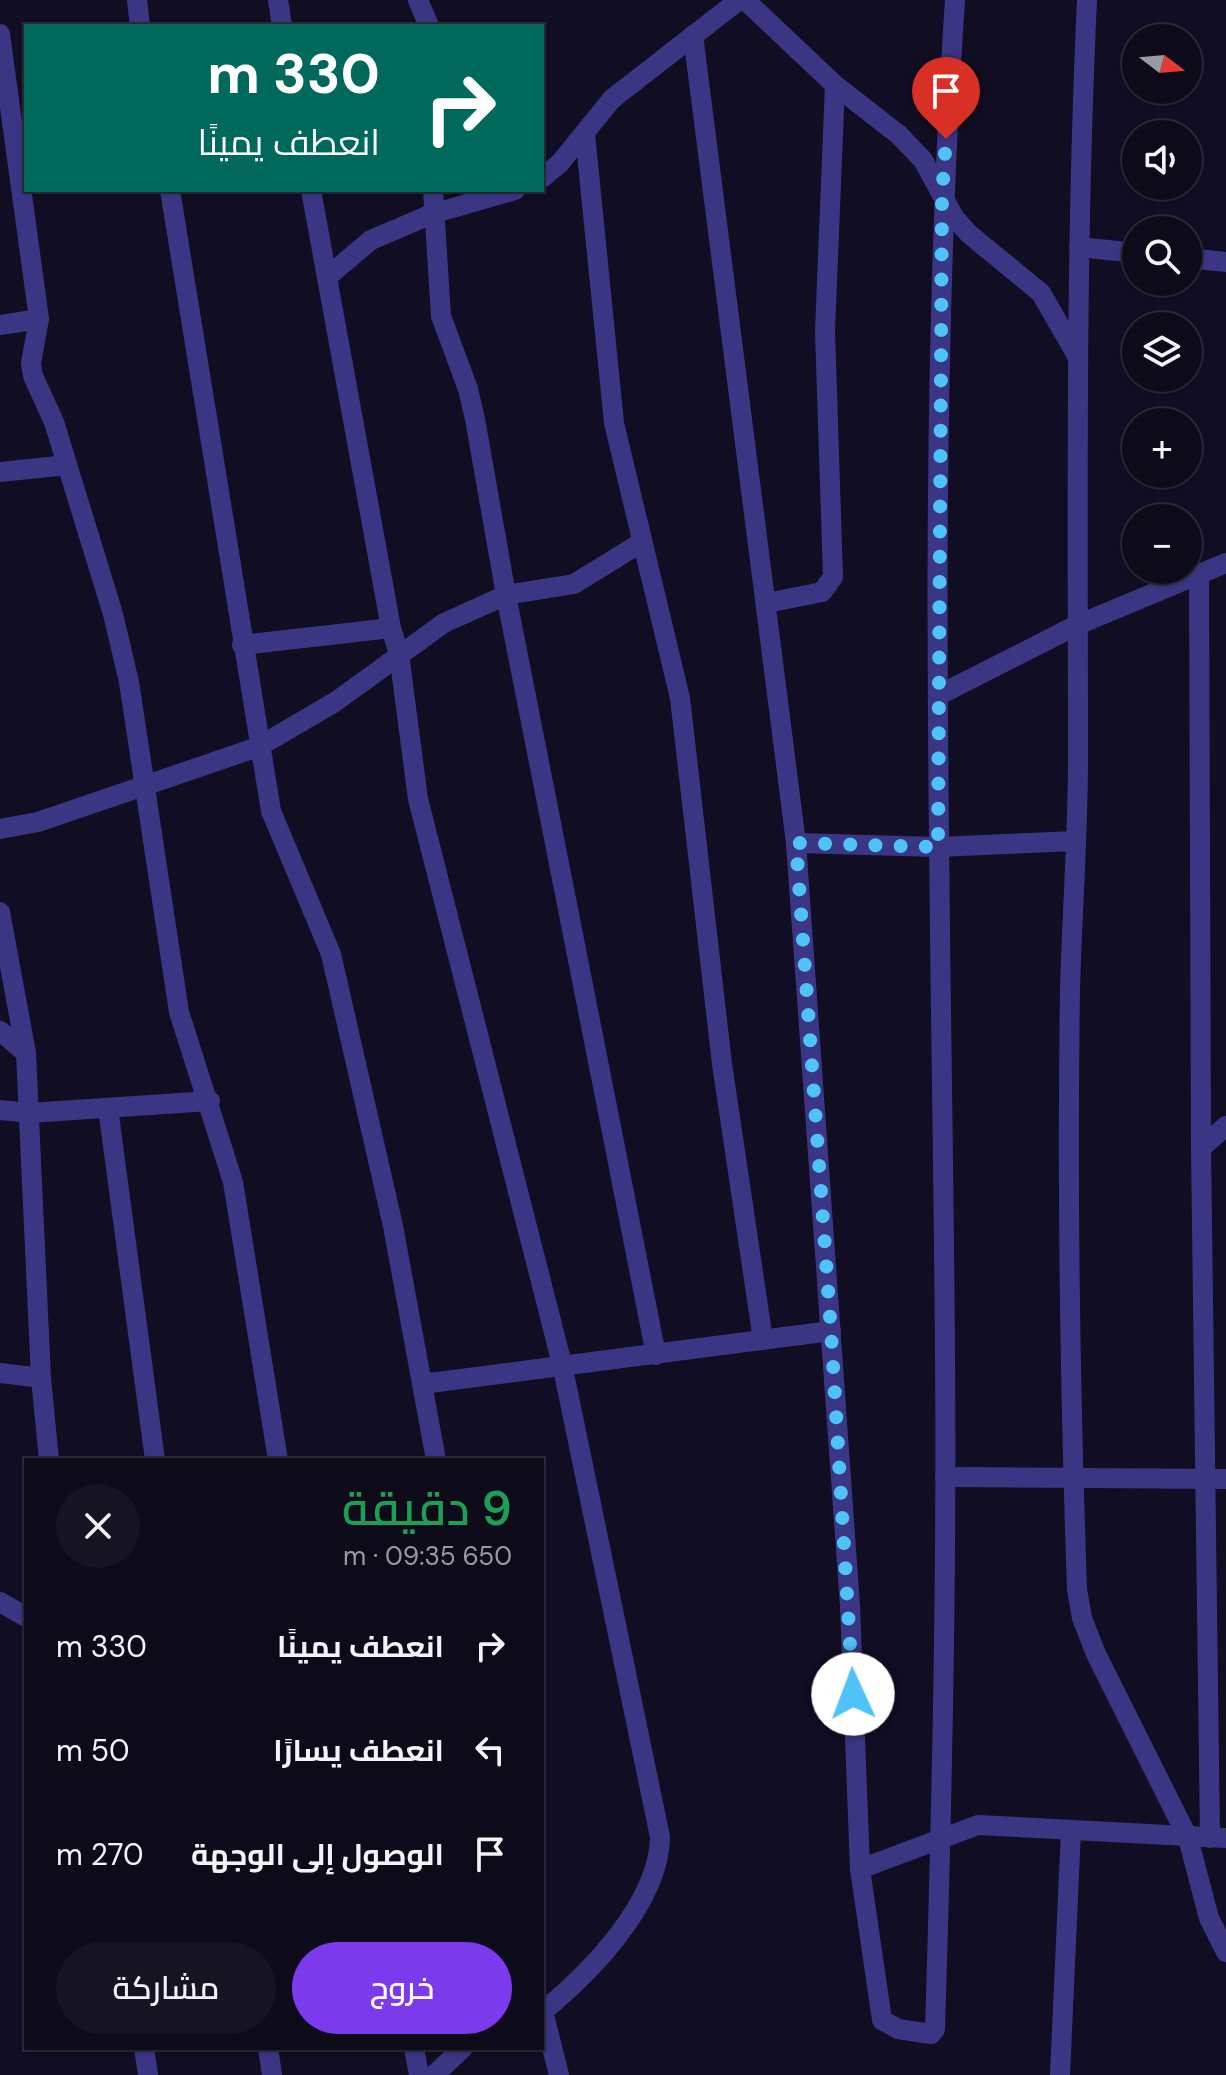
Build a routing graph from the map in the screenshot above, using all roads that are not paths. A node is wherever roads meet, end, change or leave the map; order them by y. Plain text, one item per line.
1 (137, 0) edge
2 (278, 0) edge
3 (418, 0) edge
4 (739, 0) edge
5 (745, 0) edge
6 (955, 0) edge
7 (1087, 0) edge
8 (140, 24) edge
9 (282, 24) edge
10 (428, 24) edge
11 (0, 34) edge
12 (693, 35) junction
13 (835, 85) junction
14 (585, 134) junction
15 (8, 156) edge
16 (544, 176) edge
17 (24, 182) edge
18 (29, 192) edge
19 (170, 192) edge
20 (311, 192) edge
21 (433, 192) edge
22 (508, 192) edge
23 (942, 195) junction
24 (432, 214) junction
25 (1079, 247) junction
26 (1122, 252) edge
27 (1202, 259) edge
28 (1226, 262) edge
29 (327, 277) junction
30 (39, 319) junction
31 (0, 325) edge
32 (1078, 357) junction
33 (67, 465) junction
34 (0, 472) edge
35 (642, 542) junction
36 (1226, 563) edge
37 (1202, 572) edge
38 (1173, 584) edge
39 (1199, 584) edge
40 (506, 595) junction
41 (767, 603) junction
42 (1075, 626) junction
43 (391, 628) junction
44 (242, 645) junction
45 (399, 654) junction
46 (939, 695) junction
47 (258, 747) junction
48 (145, 788) junction
49 (0, 829) edge
50 (1076, 841) junction
51 (796, 843) junction
52 (938, 847) junction
53 (0, 912) edge
54 (0, 1031) edge
55 (26, 1053) junction
56 (210, 1101) junction
57 (108, 1108) junction
58 (0, 1110) edge
59 (29, 1113) junction
60 (1226, 1126) edge
61 (1201, 1148) junction
62 (831, 1331) junction
63 (763, 1340) junction
64 (656, 1355) junction
65 (562, 1364) junction
66 (0, 1373) edge
67 (41, 1378) junction
68 (422, 1384) junction
69 (49, 1458) edge
70 (155, 1458) edge
71 (278, 1458) edge
72 (436, 1458) edge
73 (945, 1477) junction
74 (1204, 1478) junction
75 (1073, 1479) junction
76 (1226, 1479) edge
77 (0, 1602) edge
78 (24, 1616) edge
79 (1071, 1830) junction
80 (1188, 1838) junction
81 (1218, 1838) edge
82 (941, 1839) junction
83 (860, 1869) junction
84 (1226, 1952) edge
85 (544, 2008) edge
86 (544, 2018) edge
87 (144, 2050) edge
88 (268, 2050) edge
89 (414, 2050) edge
90 (461, 2050) edge
91 (148, 2075) edge
92 (272, 2075) edge
93 (419, 2075) edge
94 (434, 2075) edge
95 (559, 2075) edge
96 (1060, 2075) edge

1 - 8 street
2 - 9 street
3 - 10 street
4 - 12 street
5 - 13 street
6 - 23 street
7 - 25 street
11 - 15 street
12 - 14 street
12 - 41 street
13 - 23 street
13 - 41 street
14 - 16 street
14 - 35 street
15 - 17 street
18 - 30 street
19 - 44 street
20 - 29 street
21 - 24 street
22 - 24 street
23 - 32 street
23 - 46 street
24 - 29 street
24 - 40 street
25 - 26 street
25 - 32 street
27 - 28 street
29 - 43 street
30 - 31 street
30 - 33 street
32 - 42 street
33 - 34 street
33 - 48 street
35 - 40 street
35 - 63 street
36 - 37 street
38 - 42 street
39 - 61 street
40 - 45 street
40 - 64 street
41 - 51 street
42 - 46 street
42 - 50 street
43 - 44 street
43 - 45 street
44 - 47 street
45 - 47 street
45 - 65 street
46 - 52 street
47 - 48 street
47 - 68 street
48 - 49 street
48 - 56 street
50 - 52 street
50 - 75 street
51 - 52 street
51 - 62 street
52 - 73 street
53 - 55 street
54 - 55 street
55 - 59 street
56 - 57 street
56 - 71 street
57 - 59 street
57 - 70 street
58 - 59 street
59 - 67 street
60 - 61 street
61 - 74 street
62 - 63 street
62 - 83 street
63 - 64 street
64 - 65 street
65 - 68 street
65 - 85 street
66 - 67 street
67 - 69 street
68 - 72 street
73 - 75 street
73 - 82 street
74 - 75 street
74 - 76 street
74 - 81 street
75 - 80 street
77 - 78 street
79 - 80 street
79 - 82 street
79 - 96 street
80 - 81 street
80 - 84 street
82 - 83 street
82 - 83 street
86 - 95 street
87 - 91 street
88 - 92 street
89 - 93 street
90 - 94 street

